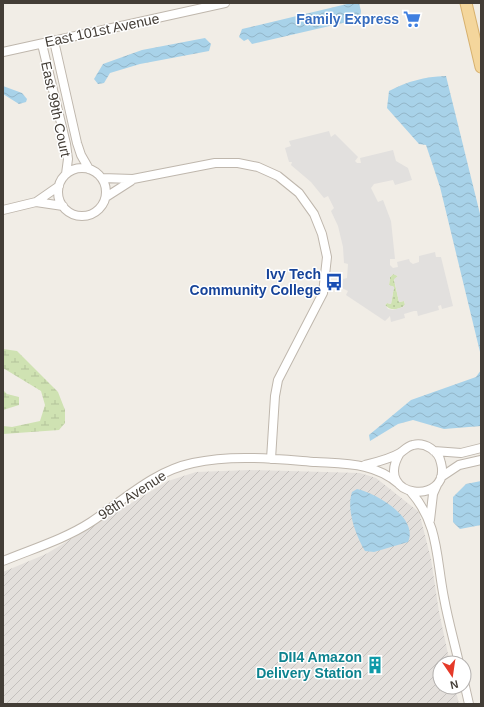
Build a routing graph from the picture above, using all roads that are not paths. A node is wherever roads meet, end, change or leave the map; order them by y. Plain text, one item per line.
1 (225, 3) edge
2 (466, 3) edge
3 (54, 41) junction
4 (42, 44) junction
5 (3, 52) edge
6 (481, 67) edge
7 (90, 168) junction
8 (66, 174) junction
9 (102, 178) junction
10 (133, 179) junction
11 (59, 186) junction
12 (106, 197) junction
13 (36, 202) junction
14 (63, 206) junction
15 (3, 210) edge
16 (481, 448) edge
17 (434, 451) junction
18 (400, 453) junction
19 (271, 459) junction
20 (481, 460) edge
21 (365, 465) junction
22 (439, 480) junction
23 (399, 484) junction
24 (411, 492) junction
25 (430, 521) junction
26 (3, 561) edge
27 (458, 655) edge

1 - 3 street, East 101st Avenue
2 - 6 main road
3 - 4 street, East 101st Avenue
3 - 7 street, East 99th Court
4 - 5 street, East 101st Avenue
4 - 8 street, East 99th Court
7 - 8 street
7 - 9 street
8 - 11 street
9 - 10 street
9 - 12 street
10 - 12 street
10 - 19 street
11 - 13 street
11 - 14 street
12 - 14 street
13 - 14 street
13 - 15 street
16 - 17 street, 98th Avenue
17 - 18 street, 98th Avenue
17 - 22 street
18 - 21 street, 98th Avenue
18 - 23 street
19 - 21 street, 98th Avenue
19 - 26 street, 98th Avenue
20 - 22 street
21 - 23 street, 98th Avenue
22 - 24 street
22 - 25 street
23 - 24 street, 98th Avenue
24 - 25 street
25 - 27 street

